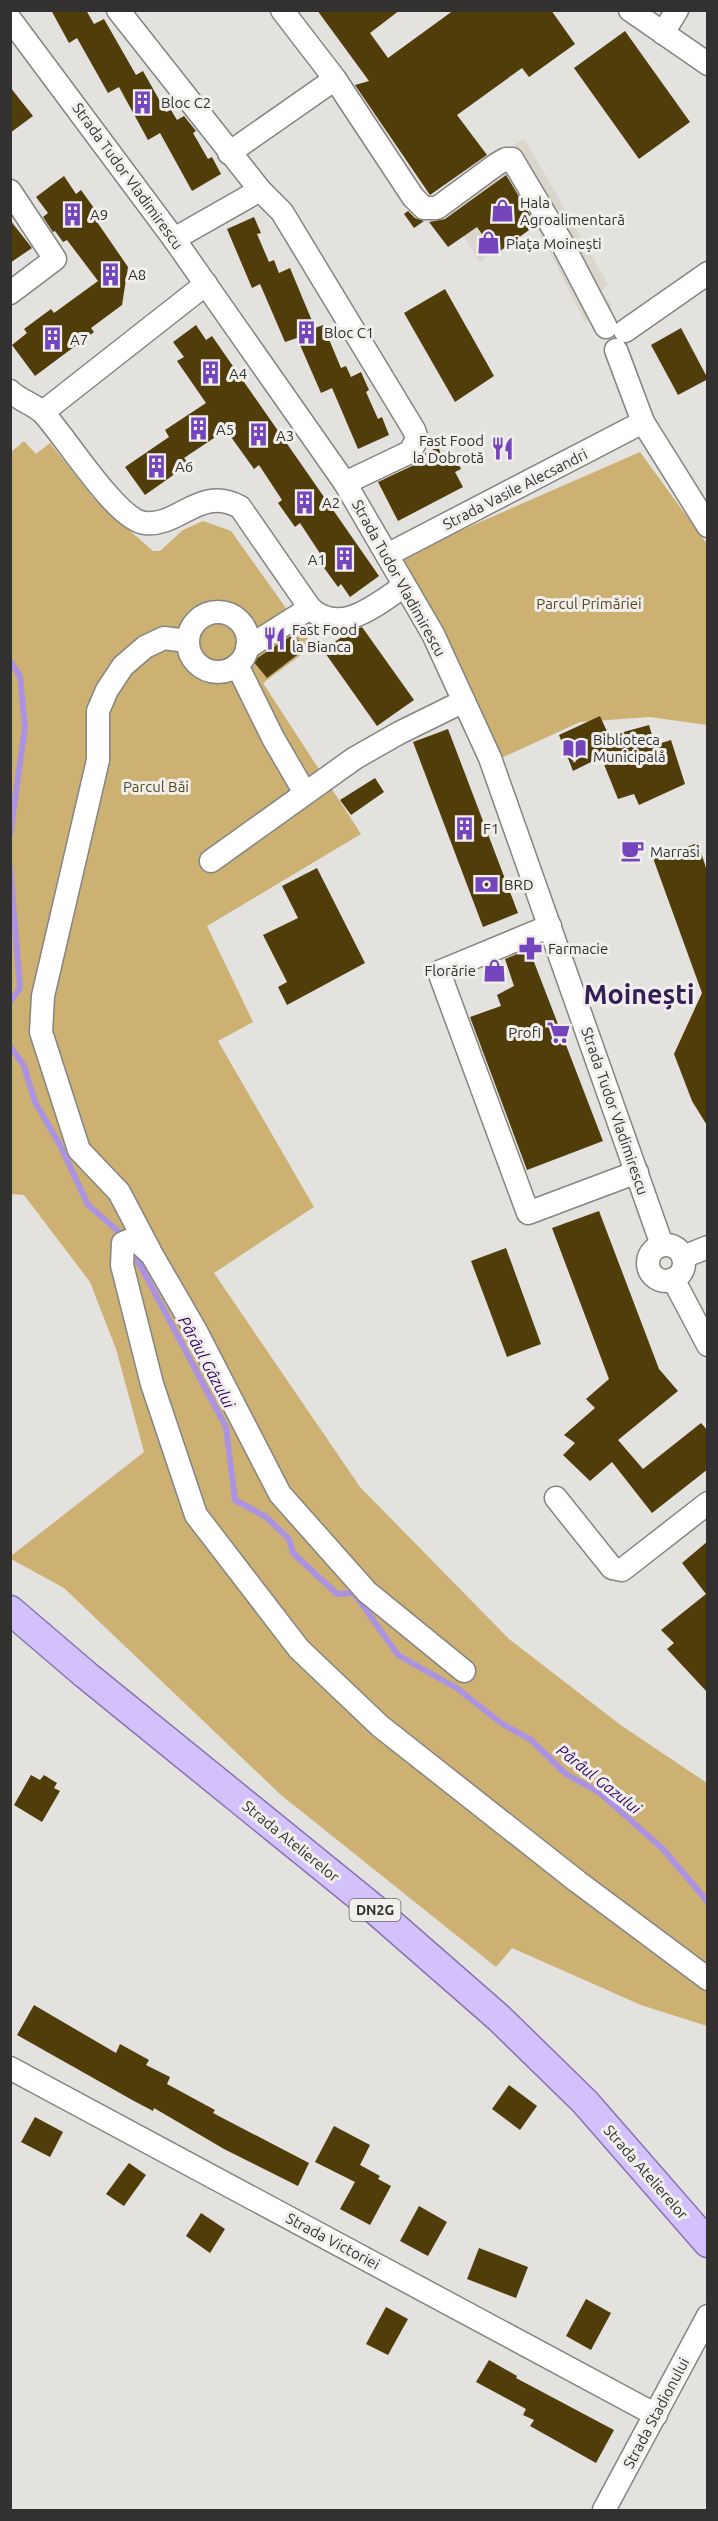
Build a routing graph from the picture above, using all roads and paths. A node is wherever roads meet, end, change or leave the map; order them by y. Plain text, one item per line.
1 (118, 10) edge
2 (282, 10) edge
3 (630, 10) edge
4 (677, 10) edge
5 (10, 19) edge
6 (663, 33) junction
7 (708, 64) edge
8 (335, 79) junction
9 (229, 153) junction
10 (260, 190) junction
11 (10, 191) edge
12 (174, 239) junction
13 (708, 273) edge
14 (206, 284) junction
15 (10, 293) edge
16 (615, 336) junction
17 (10, 391) edge
18 (43, 412) junction
19 (643, 422) junction
20 (345, 483) junction
21 (708, 526) edge
22 (387, 555) junction
23 (404, 586) junction
24 (309, 608) junction
25 (187, 641) junction
26 (242, 656) junction
27 (464, 701) junction
28 (305, 793) junction
29 (211, 861) dead end
30 (550, 926) junction
31 (637, 1172) junction
32 (662, 1245) junction
33 (708, 1247) edge
34 (152, 1255) junction
35 (683, 1257) junction
36 (673, 1280) junction
37 (708, 1345) edge
38 (555, 1498) dead end
39 (708, 1503) edge
40 (10, 1610) edge
41 (464, 1671) dead end
42 (708, 1979) edge
43 (10, 2068) edge
44 (708, 2243) edge
45 (708, 2316) edge
46 (656, 2415) junction
47 (604, 2511) edge

1 - 9 street
2 - 8 street
3 - 6 street
4 - 6 street
5 - 12 street, Strada Tudor Vladimirescu
6 - 7 street
8 - 9 street
8 - 16 street
9 - 10 street
10 - 12 street
10 - 20 street
11 - 15 street
12 - 14 street, Strada Tudor Vladimirescu
13 - 16 street
14 - 18 street
14 - 20 street, Strada Tudor Vladimirescu
16 - 19 street
17 - 18 street
18 - 24 street
19 - 21 street
19 - 22 street, Strada Vasile Alecsandri
20 - 22 street, Strada Tudor Vladimirescu
22 - 23 street, Strada Tudor Vladimirescu
23 - 24 street
23 - 27 street, Strada Tudor Vladimirescu
24 - 26 street
25 - 26 street
25 - 26 street
25 - 34 street
26 - 28 street
27 - 28 street
27 - 30 street, Strada Tudor Vladimirescu
28 - 29 street
30 - 31 street, Strada Tudor Vladimirescu
30 - 31 street
31 - 32 street, Strada Tudor Vladimirescu
32 - 35 street
32 - 36 street
33 - 35 street
34 - 41 street
34 - 42 street
35 - 36 street
36 - 37 street
38 - 39 street
40 - 44 main road, Strada Atelierelor / DN2G
43 - 46 street, Strada Victoriei
45 - 46 street, Strada Stadionului
46 - 47 street, Strada Stadionului

